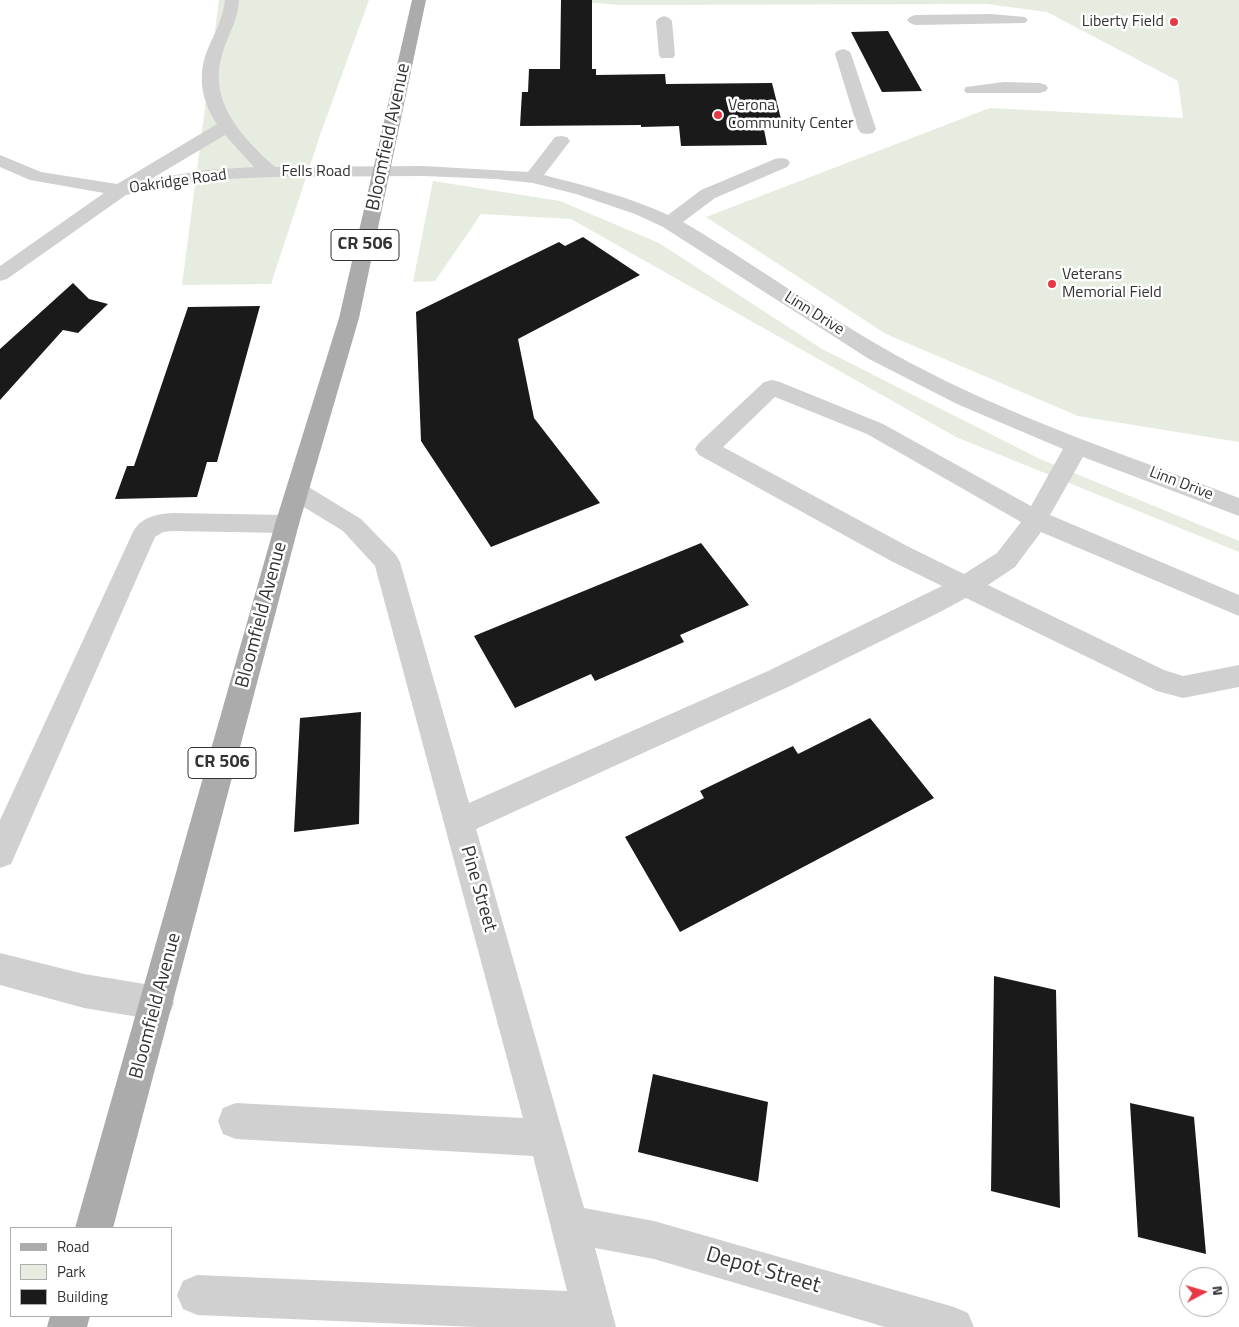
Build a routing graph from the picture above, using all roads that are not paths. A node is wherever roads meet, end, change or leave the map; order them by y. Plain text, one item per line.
1 (232, 0) edge
2 (419, 0) edge
3 (1002, 7) dead end
4 (991, 18) junction
5 (915, 20) dead end
6 (1020, 20) dead end
7 (664, 21) dead end
8 (843, 54) dead end
9 (667, 55) dead end
10 (1040, 88) dead end
11 (972, 90) dead end
12 (227, 126) junction
13 (867, 129) dead end
14 (561, 141) dead end
15 (0, 160) edge
16 (781, 163) dead end
17 (270, 172) junction
18 (381, 172) junction
19 (533, 178) junction
20 (120, 190) junction
21 (670, 223) junction
22 (0, 275) edge
23 (1077, 444) junction
24 (298, 492) junction
25 (1239, 506) edge
26 (1035, 519) junction
27 (287, 524) junction
28 (967, 585) junction
29 (1239, 606) edge
30 (1239, 676) edge
31 (459, 822) junction
32 (0, 854) edge
33 (0, 969) edge
34 (157, 1003) junction
35 (236, 1121) dead end
36 (547, 1138) junction
37 (569, 1224) junction
38 (94, 1227) edge
39 (197, 1295) dead end
40 (594, 1319) edge
41 (954, 1327) edge

1 - 12 street, Fells Road
2 - 18 main road, Bloomfield Avenue / CR 506
3 - 4 street
4 - 5 street
4 - 6 street
7 - 9 street
8 - 13 street
10 - 11 street
12 - 17 street, Fells Road
12 - 20 street
14 - 19 street
15 - 20 street, Oakridge Road
16 - 21 street
17 - 18 street, Fells Road
17 - 20 street, Oakridge Road
18 - 19 street, Linn Drive
18 - 24 main road, Bloomfield Avenue / CR 506
19 - 21 street, Linn Drive
20 - 22 street
21 - 23 street, Linn Drive
23 - 25 street, Linn Drive
23 - 26 street
24 - 27 main road, Bloomfield Avenue / CR 506
24 - 31 street, Pine Street
26 - 28 street
26 - 28 street
26 - 29 street
27 - 32 street
27 - 34 main road, Bloomfield Avenue / CR 506
28 - 30 street
28 - 31 street
31 - 36 street, Pine Street
33 - 34 street
34 - 38 main road, Bloomfield Avenue / CR 506
35 - 36 street
36 - 37 street, Pine Street
37 - 40 street, Pine Street
37 - 41 street, Depot Street
39 - 40 street

